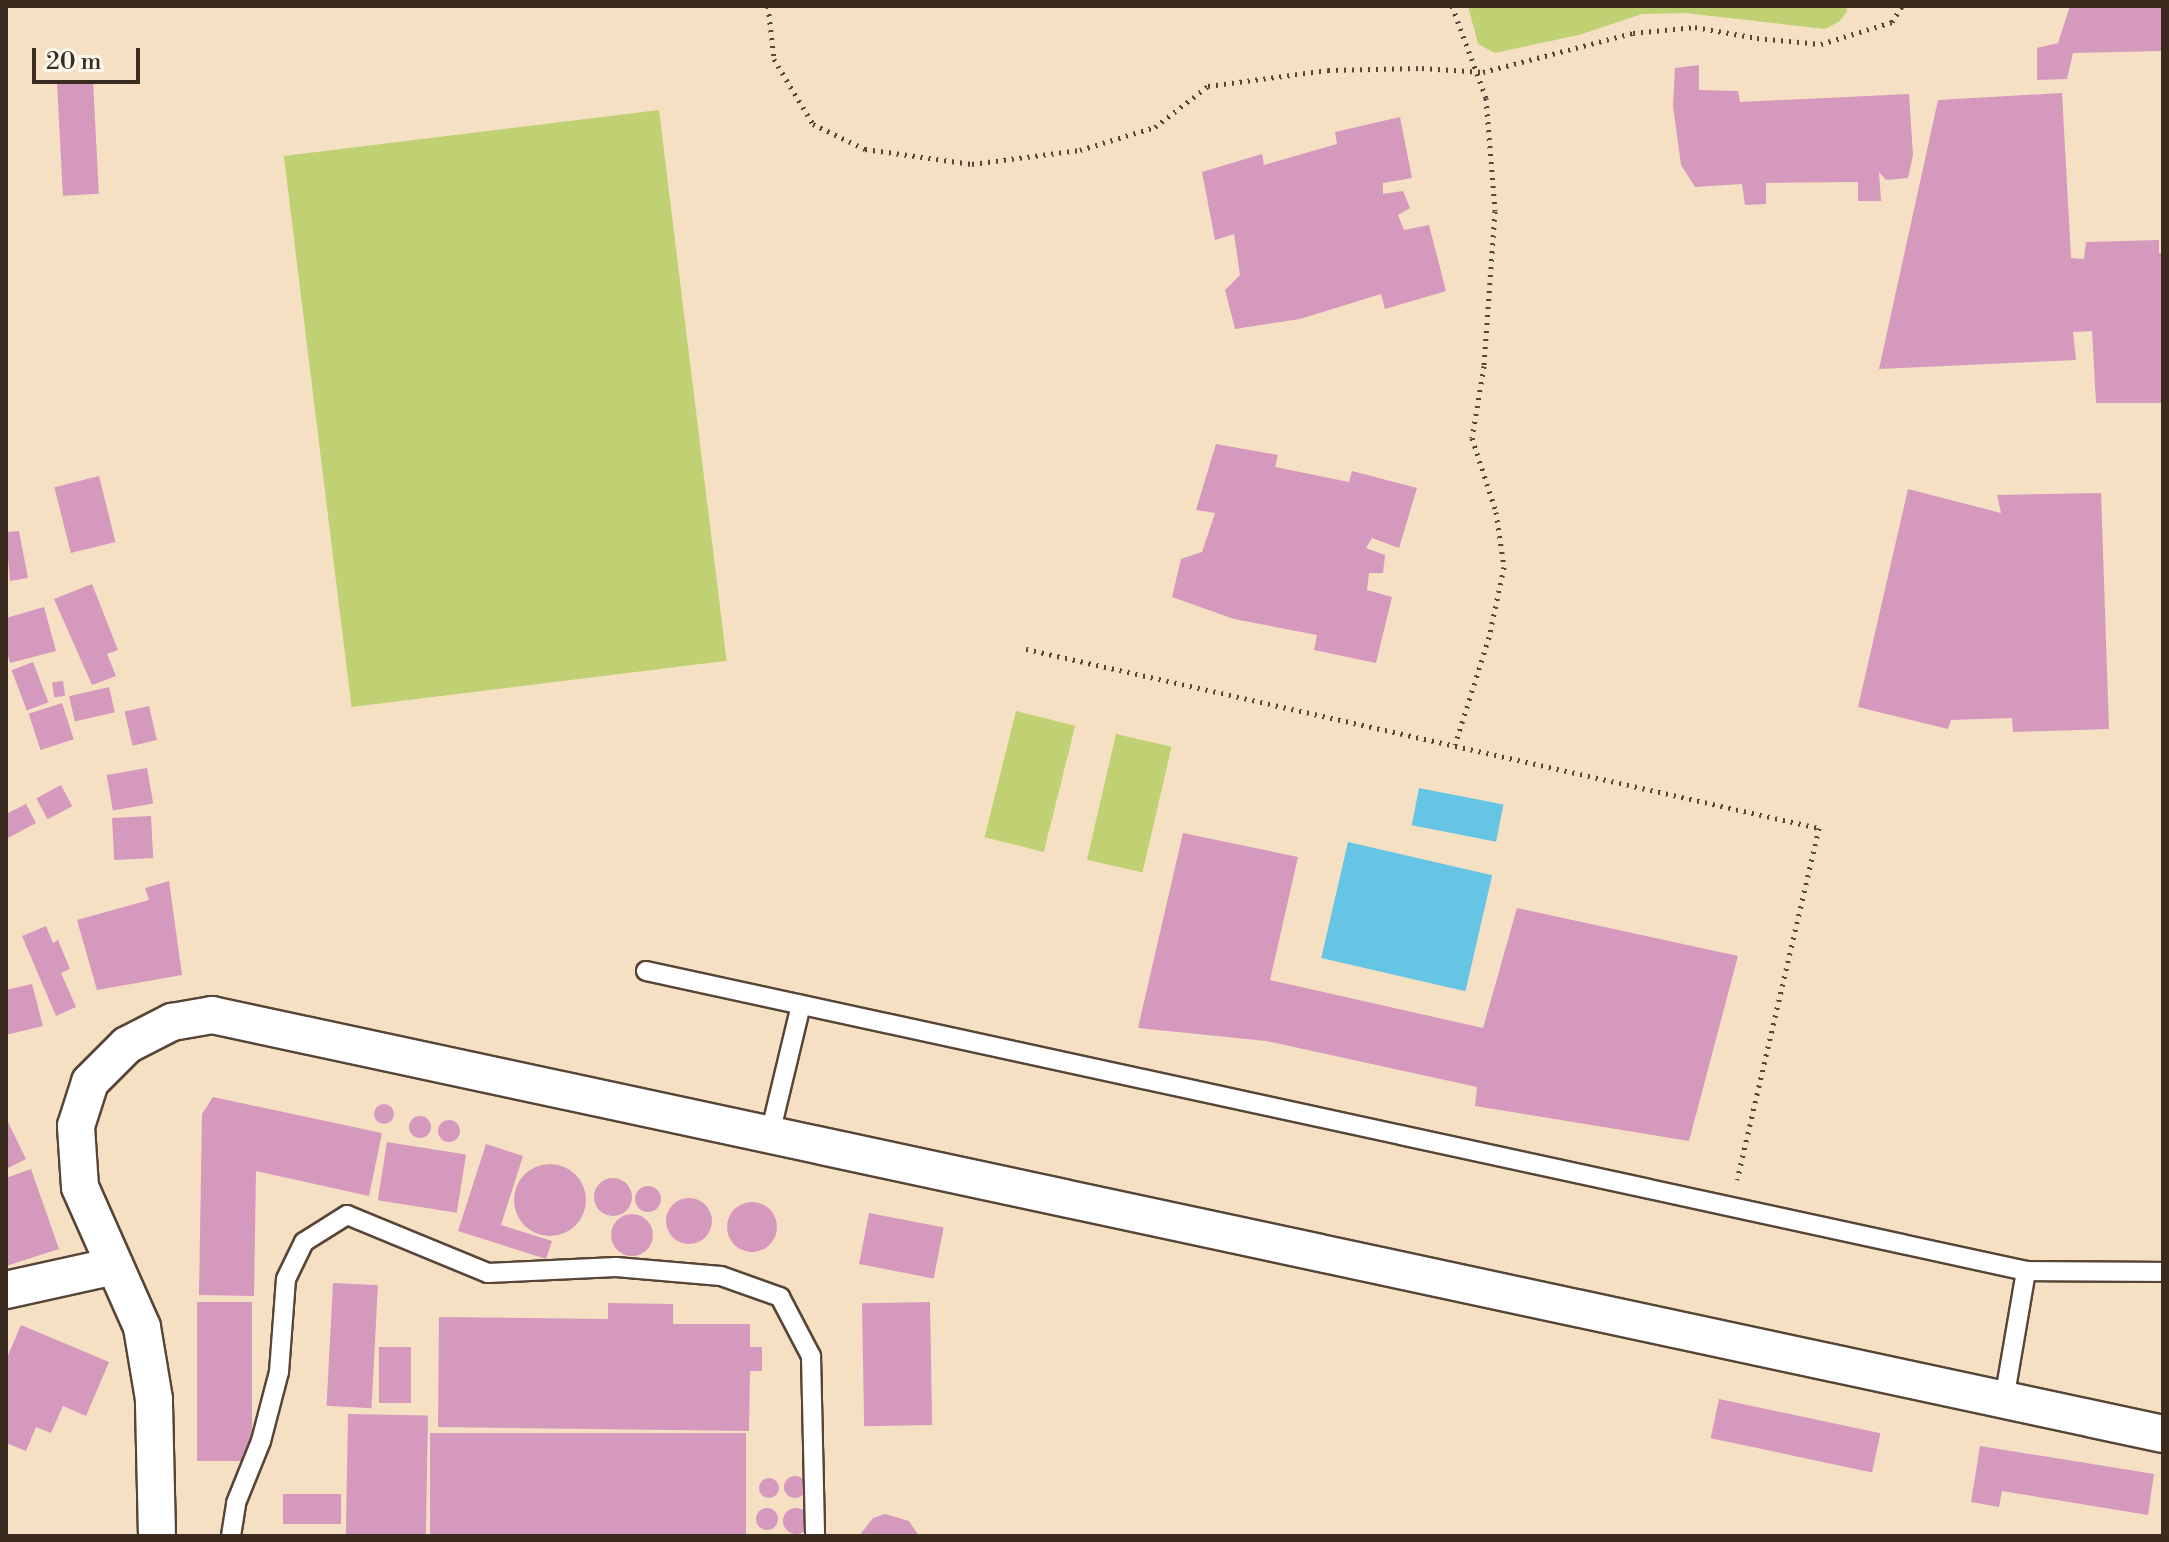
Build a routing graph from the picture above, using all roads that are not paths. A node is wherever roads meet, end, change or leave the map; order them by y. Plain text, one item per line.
1 (646, 971) dead end
2 (801, 1005) junction
3 (770, 1134) junction
4 (114, 1266) junction
5 (2026, 1271) junction
6 (2163, 1272) edge
7 (6, 1290) edge
8 (2004, 1400) junction
9 (2163, 1434) edge
10 (157, 1536) edge
11 (231, 1536) edge
12 (815, 1536) edge

1 - 2 lane
2 - 3 lane
2 - 5 lane
3 - 4 street
3 - 8 street
4 - 7 street
4 - 10 street
5 - 6 lane
5 - 8 lane
8 - 9 street
11 - 12 lane

